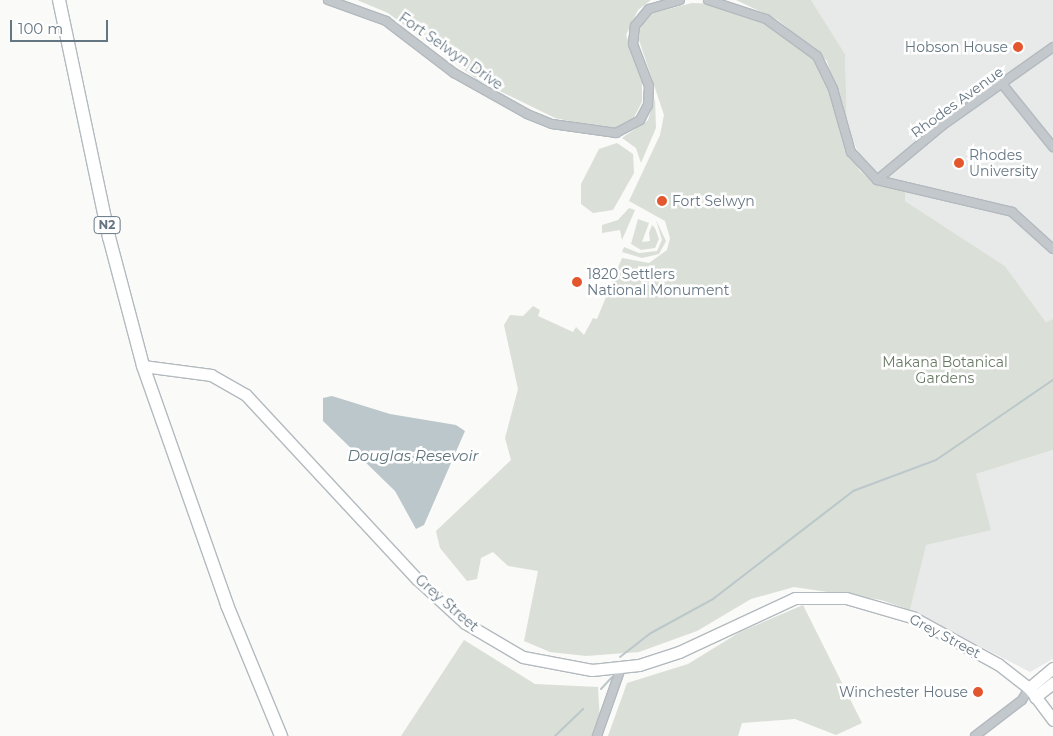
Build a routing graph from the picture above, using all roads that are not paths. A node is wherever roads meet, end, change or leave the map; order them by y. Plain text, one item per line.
1 (59, 0) edge
2 (328, 0) edge
3 (680, 0) edge
4 (708, 0) edge
5 (1053, 47) edge
6 (1002, 85) junction
7 (1053, 148) edge
8 (877, 180) junction
9 (1053, 249) edge
10 (143, 366) junction
11 (621, 668) junction
12 (1053, 668) edge
13 (1053, 683) edge
14 (1032, 692) junction
15 (1053, 720) edge
16 (281, 736) edge
17 (598, 736) edge
18 (975, 736) edge

1 - 10 highway, N2
2 - 3 street, Fort Selwyn Drive
4 - 8 street
5 - 6 street, Rhodes Avenue
6 - 7 street
6 - 8 street, Rhodes Avenue
8 - 9 street
10 - 11 main road, Grey Street
10 - 16 highway, N2
11 - 14 main road, Grey Street
11 - 17 street
12 - 14 main road
13 - 14 main road
14 - 15 main road, Grey Street
14 - 18 street

